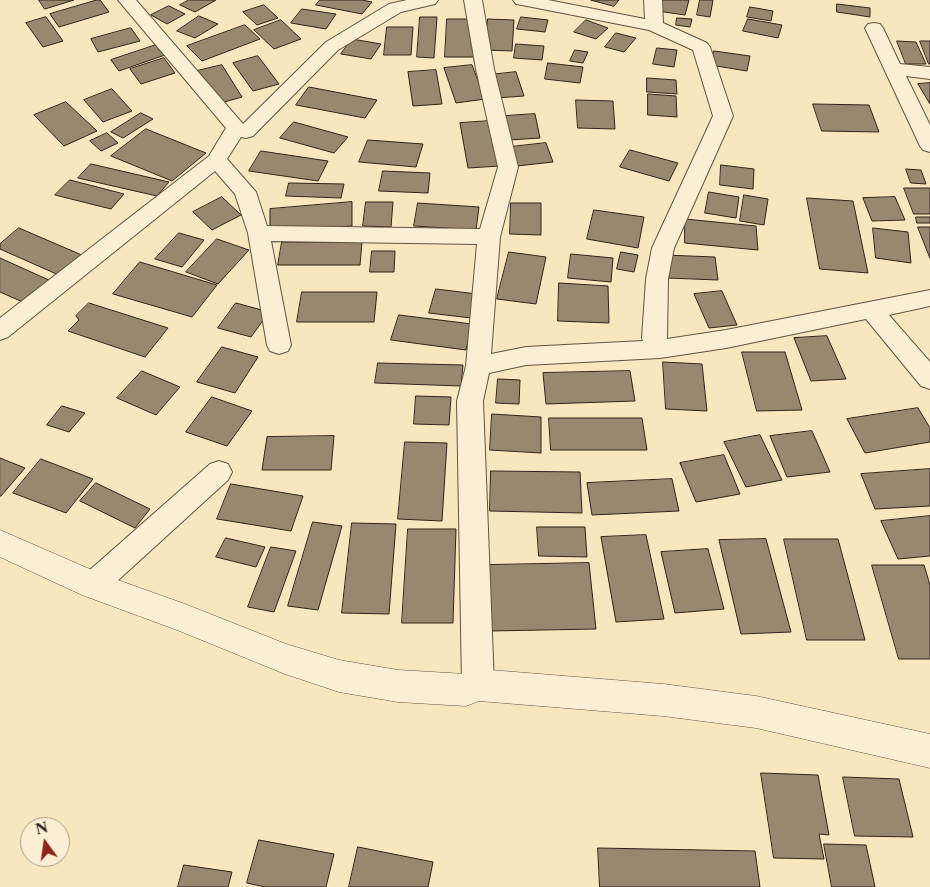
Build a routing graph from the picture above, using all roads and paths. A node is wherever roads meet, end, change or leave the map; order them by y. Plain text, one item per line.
1 (127, 0) edge
2 (429, 0) edge
3 (473, 0) edge
4 (522, 0) edge
5 (653, 0) edge
6 (654, 26) junction
7 (874, 28) dead end
8 (894, 69) junction
9 (930, 73) edge
10 (236, 128) junction
11 (930, 146) edge
12 (216, 160) junction
13 (259, 233) junction
14 (489, 237) junction
15 (930, 298) edge
16 (872, 309) junction
17 (0, 331) edge
18 (279, 345) dead end
19 (660, 349) junction
20 (478, 366) junction
21 (930, 379) edge
22 (219, 472) dead end
23 (0, 543) edge
24 (94, 586) junction
25 (478, 685) junction
26 (930, 751) edge

1 - 10 street
2 - 10 street
3 - 14 street
4 - 6 street
5 - 6 street
6 - 19 street
7 - 8 street
8 - 9 street
8 - 11 street
10 - 12 street
12 - 13 street
12 - 17 street
13 - 14 street
13 - 18 street
14 - 20 street
15 - 16 street
16 - 19 street
16 - 21 street
19 - 20 street
20 - 25 street
22 - 24 street
23 - 24 street
24 - 25 street
25 - 26 street

